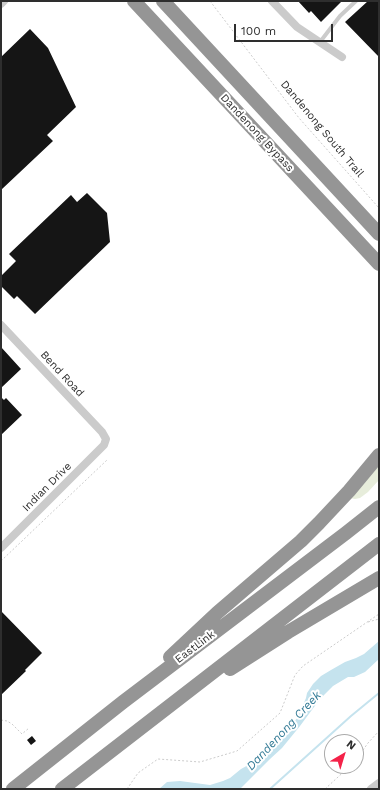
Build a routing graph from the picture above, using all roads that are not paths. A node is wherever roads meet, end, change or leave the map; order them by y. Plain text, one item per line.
1 (4, 1) edge
2 (134, 1) edge
3 (162, 1) edge
4 (272, 1) edge
5 (356, 1) edge
6 (1, 4) edge
7 (320, 42) junction
8 (342, 56) dead end
9 (379, 234) edge
10 (379, 264) edge
11 (1, 325) edge
12 (106, 439) joint
13 (379, 455) edge
14 (379, 507) edge
15 (379, 544) edge
16 (1, 548) edge
17 (379, 578) edge
18 (123, 702) junction
19 (152, 719) junction
20 (54, 756) junction
21 (379, 783) edge
22 (8, 789) edge
23 (13, 789) edge
24 (62, 789) edge
25 (371, 789) edge

1 - 6 street
2 - 10 highway, Dandenong Bypass
3 - 9 highway, Dandenong Bypass
4 - 7 street
5 - 7 lane
7 - 8 street
11 - 12 street, Bend Road
12 - 16 street, Indian Drive
13 - 18 highway
14 - 18 highway, EastLink
15 - 19 highway
17 - 19 highway
18 - 20 highway, EastLink
19 - 24 highway
20 - 22 highway
20 - 23 highway, EastLink
21 - 25 street

